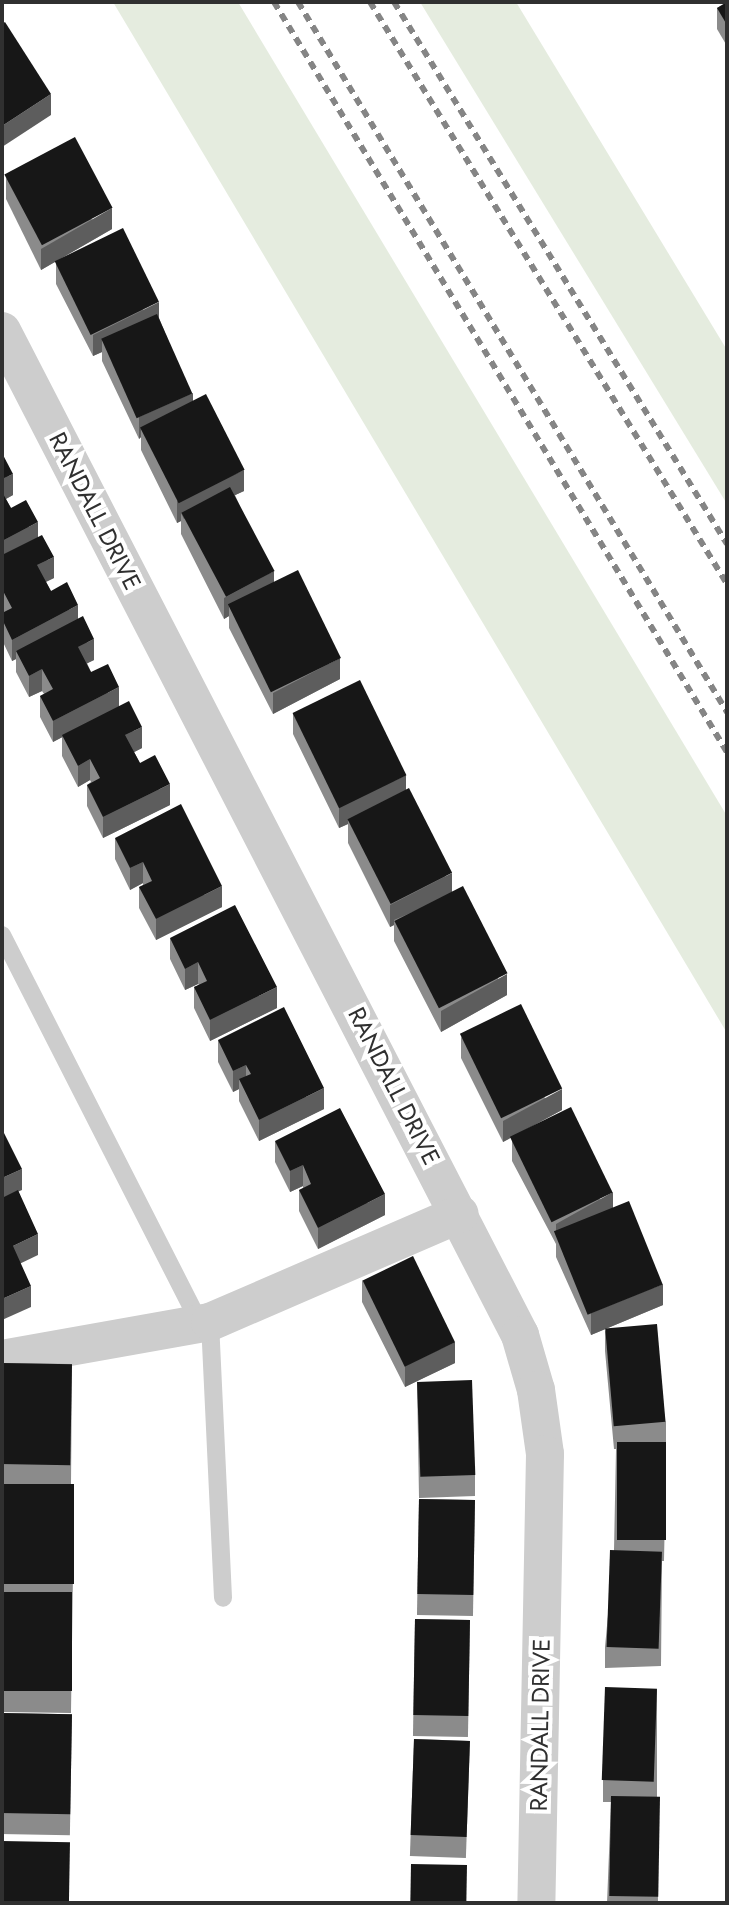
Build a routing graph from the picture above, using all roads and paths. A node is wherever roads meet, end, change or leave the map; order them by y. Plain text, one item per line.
1 (2, 331) edge
2 (2, 935) edge
3 (460, 1214) junction
4 (205, 1323) junction
5 (2, 1359) edge
6 (223, 1598) dead end
7 (536, 1903) edge

1 - 3 street, RANDALL DRIVE
2 - 4 lane
3 - 4 street
3 - 7 street, RANDALL DRIVE
4 - 5 street
4 - 6 lane

